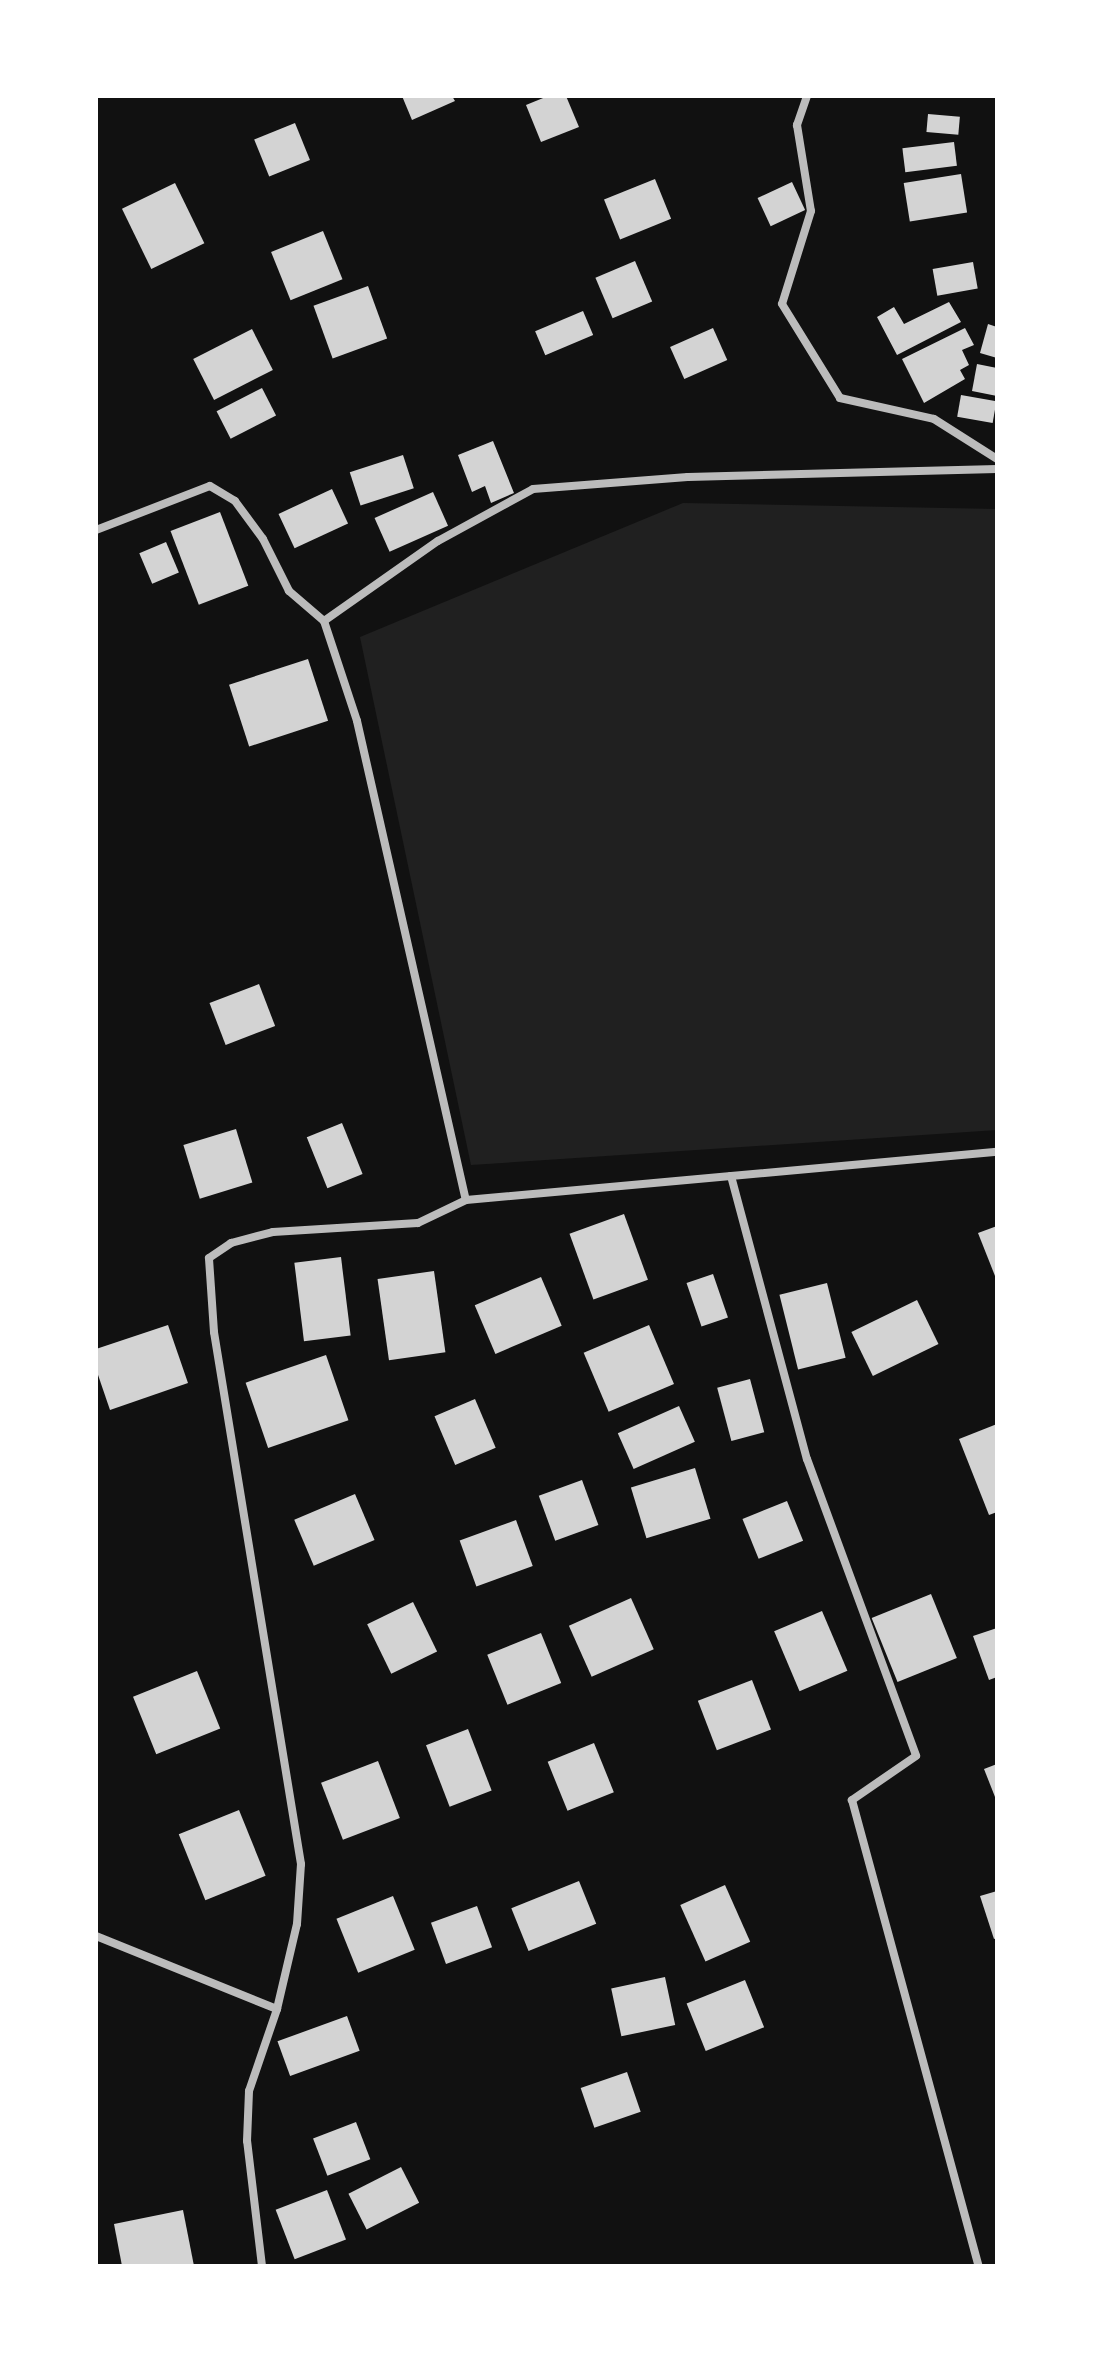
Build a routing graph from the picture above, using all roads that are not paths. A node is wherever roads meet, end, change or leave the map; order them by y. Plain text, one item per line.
1 (807, 96) edge
2 (997, 459) edge
3 (997, 469) edge
4 (96, 530) edge
5 (324, 621) junction
6 (997, 1152) edge
7 (731, 1176) junction
8 (466, 1200) junction
9 (96, 1936) edge
10 (277, 2009) junction
11 (262, 2266) edge
12 (979, 2266) edge

1 - 2 street
3 - 5 street
4 - 5 street
5 - 8 street
6 - 7 street
7 - 8 street
7 - 12 street
8 - 10 street
9 - 10 street
10 - 11 street

